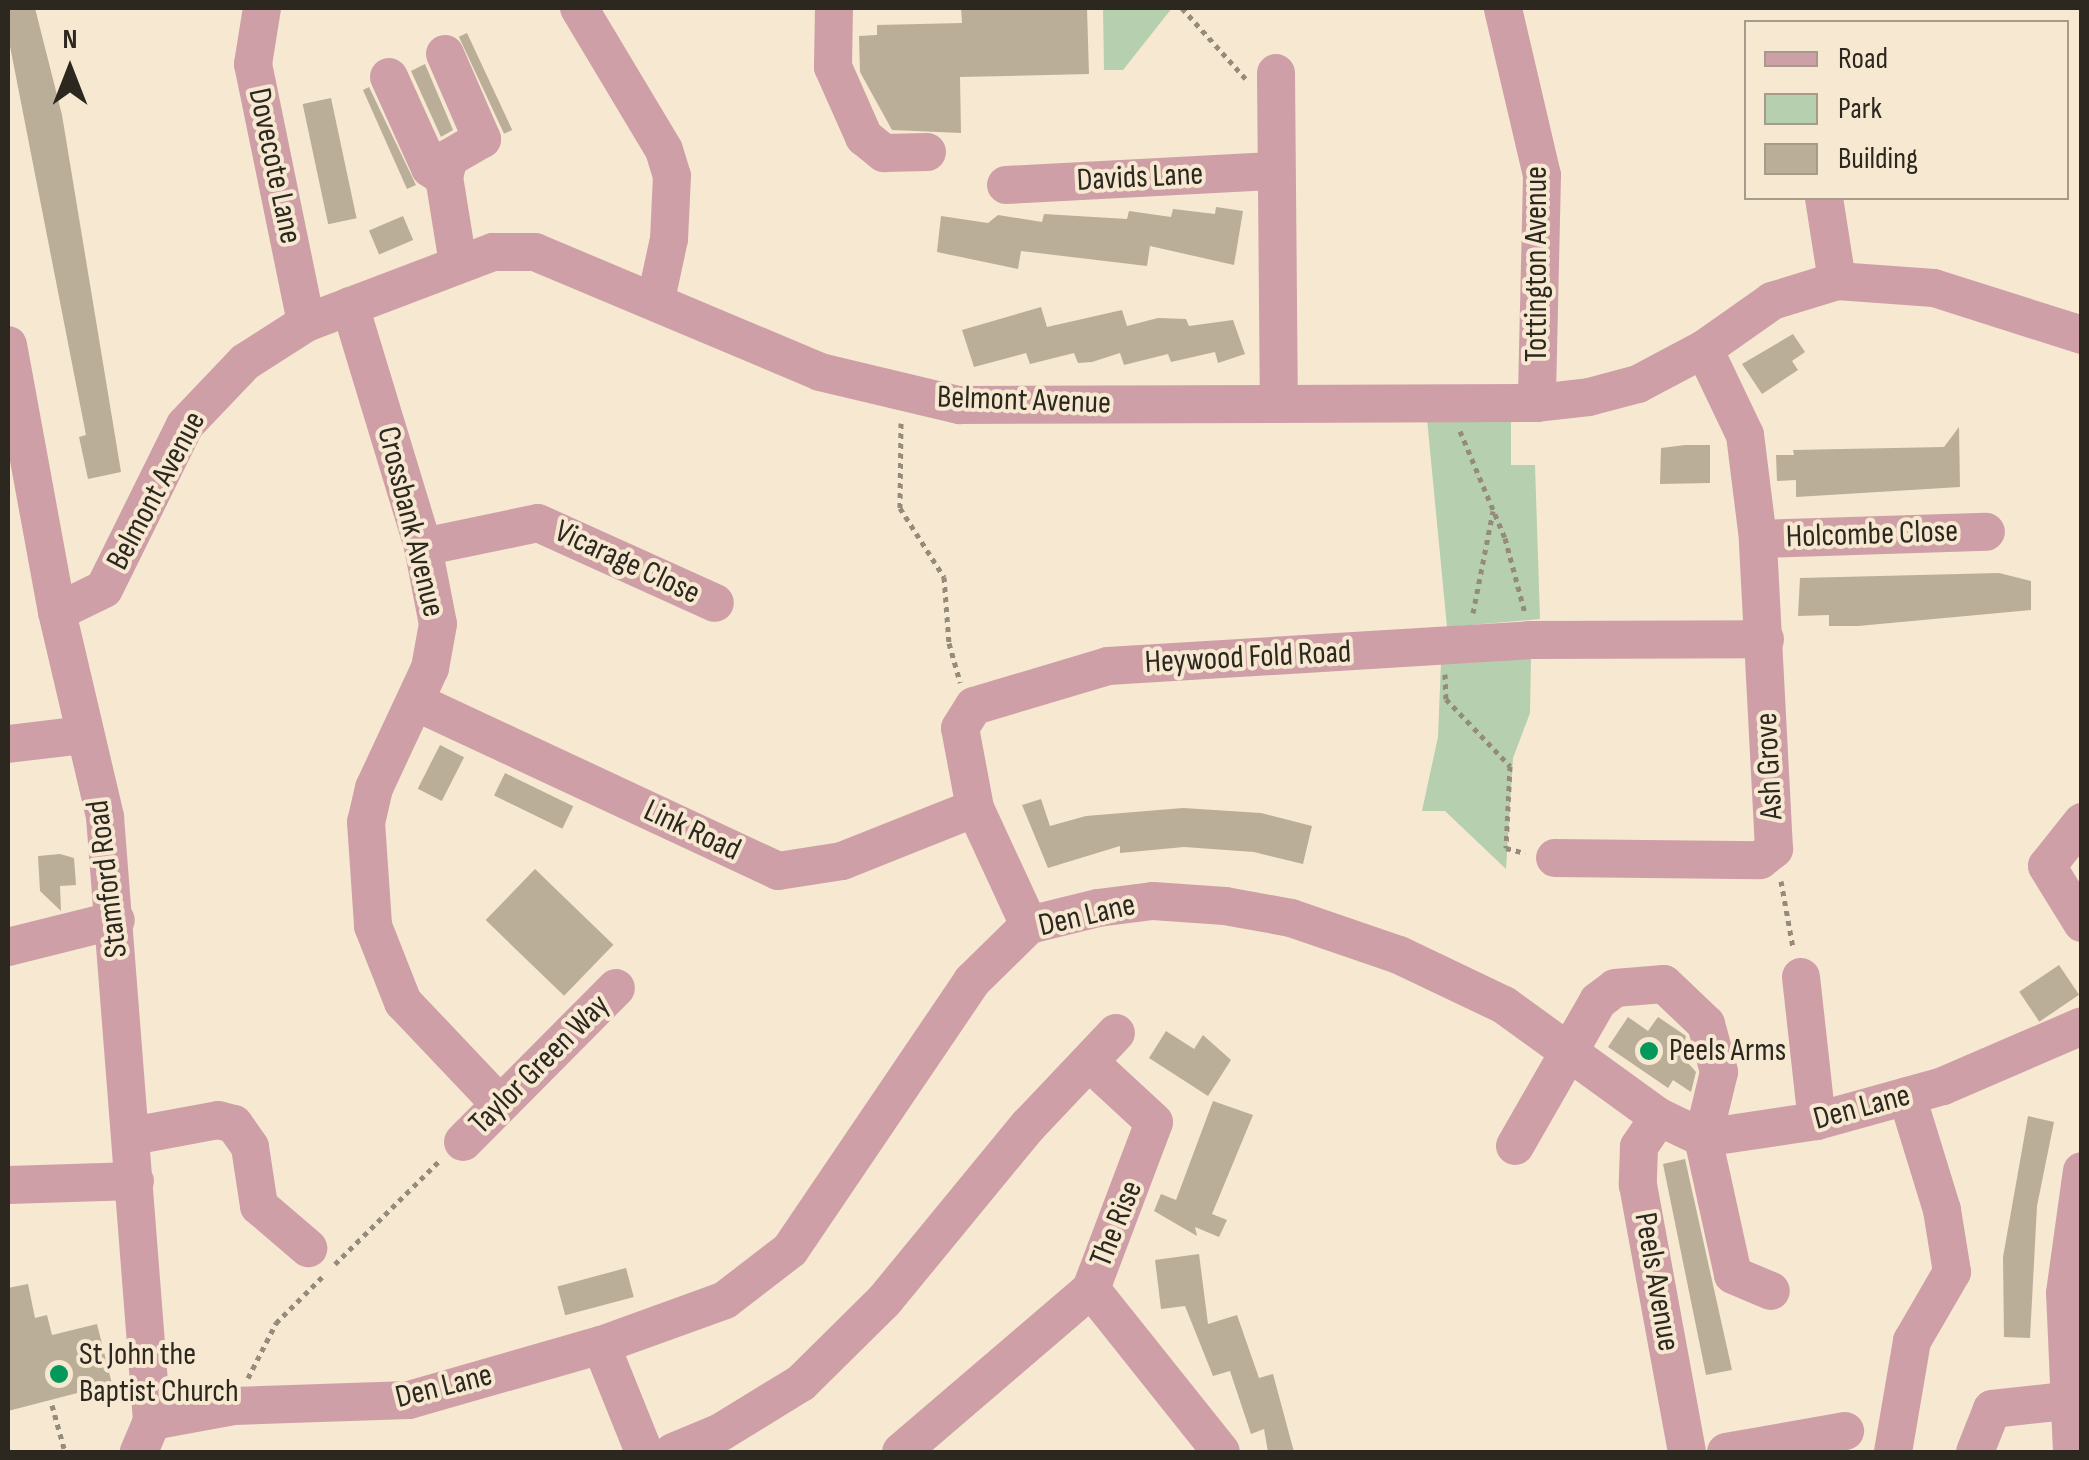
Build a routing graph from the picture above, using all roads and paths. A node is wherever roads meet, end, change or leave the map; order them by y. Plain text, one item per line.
1 (262, 8) edge
2 (580, 8) edge
3 (834, 8) edge
4 (1182, 8) edge
5 (1503, 9) edge
6 (445, 54) dead end
7 (389, 77) dead end
8 (1276, 81) joint
9 (927, 152) dead end
10 (1273, 171) junction
11 (444, 177) junction
12 (1006, 186) dead end
13 (1824, 200) edge
14 (458, 263) junction
15 (1837, 281) junction
16 (656, 298) junction
17 (350, 306) junction
18 (306, 323) junction
19 (2082, 335) edge
20 (8, 345) edge
21 (1704, 350) junction
22 (900, 394) junction
23 (1456, 399) junction
24 (1537, 403) junction
25 (1279, 404) junction
26 (1494, 508) junction
27 (1986, 532) dead end
28 (1758, 538) junction
29 (423, 547) junction
30 (714, 603) dead end
31 (57, 612) junction
32 (1529, 640) junction
33 (1764, 640) junction
34 (1458, 645) junction
35 (418, 703) junction
36 (974, 706) junction
37 (84, 734) junction
38 (8, 744) edge
39 (975, 808) junction
40 (2082, 822) edge
41 (1770, 855) junction
42 (1555, 858) joint
43 (116, 920) junction
44 (2082, 923) edge
45 (1029, 925) junction
46 (8, 947) edge
47 (1802, 977) joint
48 (616, 988) dead end
49 (2082, 1026) edge
50 (1116, 1033) dead end
51 (1568, 1051) junction
52 (1089, 1062) junction
53 (1907, 1096) junction
54 (498, 1102) junction
55 (1659, 1117) junction
56 (1817, 1121) junction
57 (132, 1136) junction
58 (1703, 1138) junction
59 (464, 1142) joint
60 (1516, 1146) dead end
61 (2082, 1171) edge
62 (136, 1181) junction
63 (8, 1185) edge
64 (308, 1248) dead end
65 (1091, 1288) junction
66 (1771, 1291) dead end
67 (601, 1345) junction
68 (2066, 1401) junction
69 (52, 1405) dead end
70 (234, 1406) junction
71 (1845, 1431) dead end
72 (146, 1437) edge
73 (65, 1452) edge
74 (644, 1452) edge
75 (673, 1452) edge
76 (901, 1452) edge
77 (1222, 1452) edge
78 (1686, 1452) edge
79 (1726, 1452) edge
80 (1893, 1452) edge
81 (1975, 1452) edge
82 (2072, 1452) edge

1 - 18 street, Dovecote Lane
2 - 16 street
3 - 9 street
4 - 8 path
5 - 24 street, Tottington Avenue
6 - 11 street
7 - 11 street
8 - 10 street
10 - 12 street, Davids Lane
10 - 25 street
11 - 14 street
13 - 15 street
14 - 16 street, Belmont Avenue
14 - 17 street, Belmont Avenue
15 - 19 street, Belmont Avenue
15 - 21 street, Belmont Avenue
16 - 22 street, Belmont Avenue
17 - 18 street, Belmont Avenue
17 - 29 street, Crossbank Avenue
18 - 31 street, Belmont Avenue
20 - 31 street, Stamford Road
21 - 24 street, Belmont Avenue
21 - 28 street, Ash Grove
22 - 25 street, Belmont Avenue
22 - 36 path
23 - 24 street, Belmont Avenue
23 - 25 street, Belmont Avenue
23 - 26 path
26 - 32 path
26 - 34 path
27 - 28 street, Holcombe Close
28 - 33 street, Ash Grove
29 - 30 street, Vicarage Close
29 - 35 street, Crossbank Avenue
31 - 37 street, Stamford Road
32 - 33 street, Heywood Fold Road
32 - 34 street, Heywood Fold Road
33 - 41 street, Ash Grove
34 - 36 street, Heywood Fold Road
34 - 42 path
35 - 39 street, Link Road
35 - 54 street, Crossbank Avenue
36 - 39 street
37 - 38 street
37 - 43 street, Stamford Road
39 - 45 street
40 - 44 street
41 - 42 street, Ash Grove
41 - 47 path
43 - 46 street
43 - 57 street, Stamford Road
45 - 51 street, Den Lane
45 - 67 street, Den Lane
47 - 56 street
48 - 54 street, Taylor Green Way
49 - 53 street, Den Lane
50 - 52 street
51 - 55 street, Den Lane
51 - 58 street
51 - 60 street
52 - 65 street, The Rise
52 - 75 street
53 - 56 street, Den Lane
53 - 80 street
54 - 59 street, Taylor Green Way
55 - 58 street, Den Lane
55 - 78 street, Peels Avenue
56 - 58 street, Den Lane
57 - 62 street, Stamford Road
57 - 64 street
58 - 66 street
59 - 70 path
61 - 68 street
62 - 63 street
62 - 72 street, Stamford Road
65 - 76 street, The Rise
65 - 77 street
67 - 70 street, Den Lane
67 - 74 street
68 - 81 street
68 - 82 street
69 - 73 path
70 - 72 street, Den Lane
71 - 79 street

